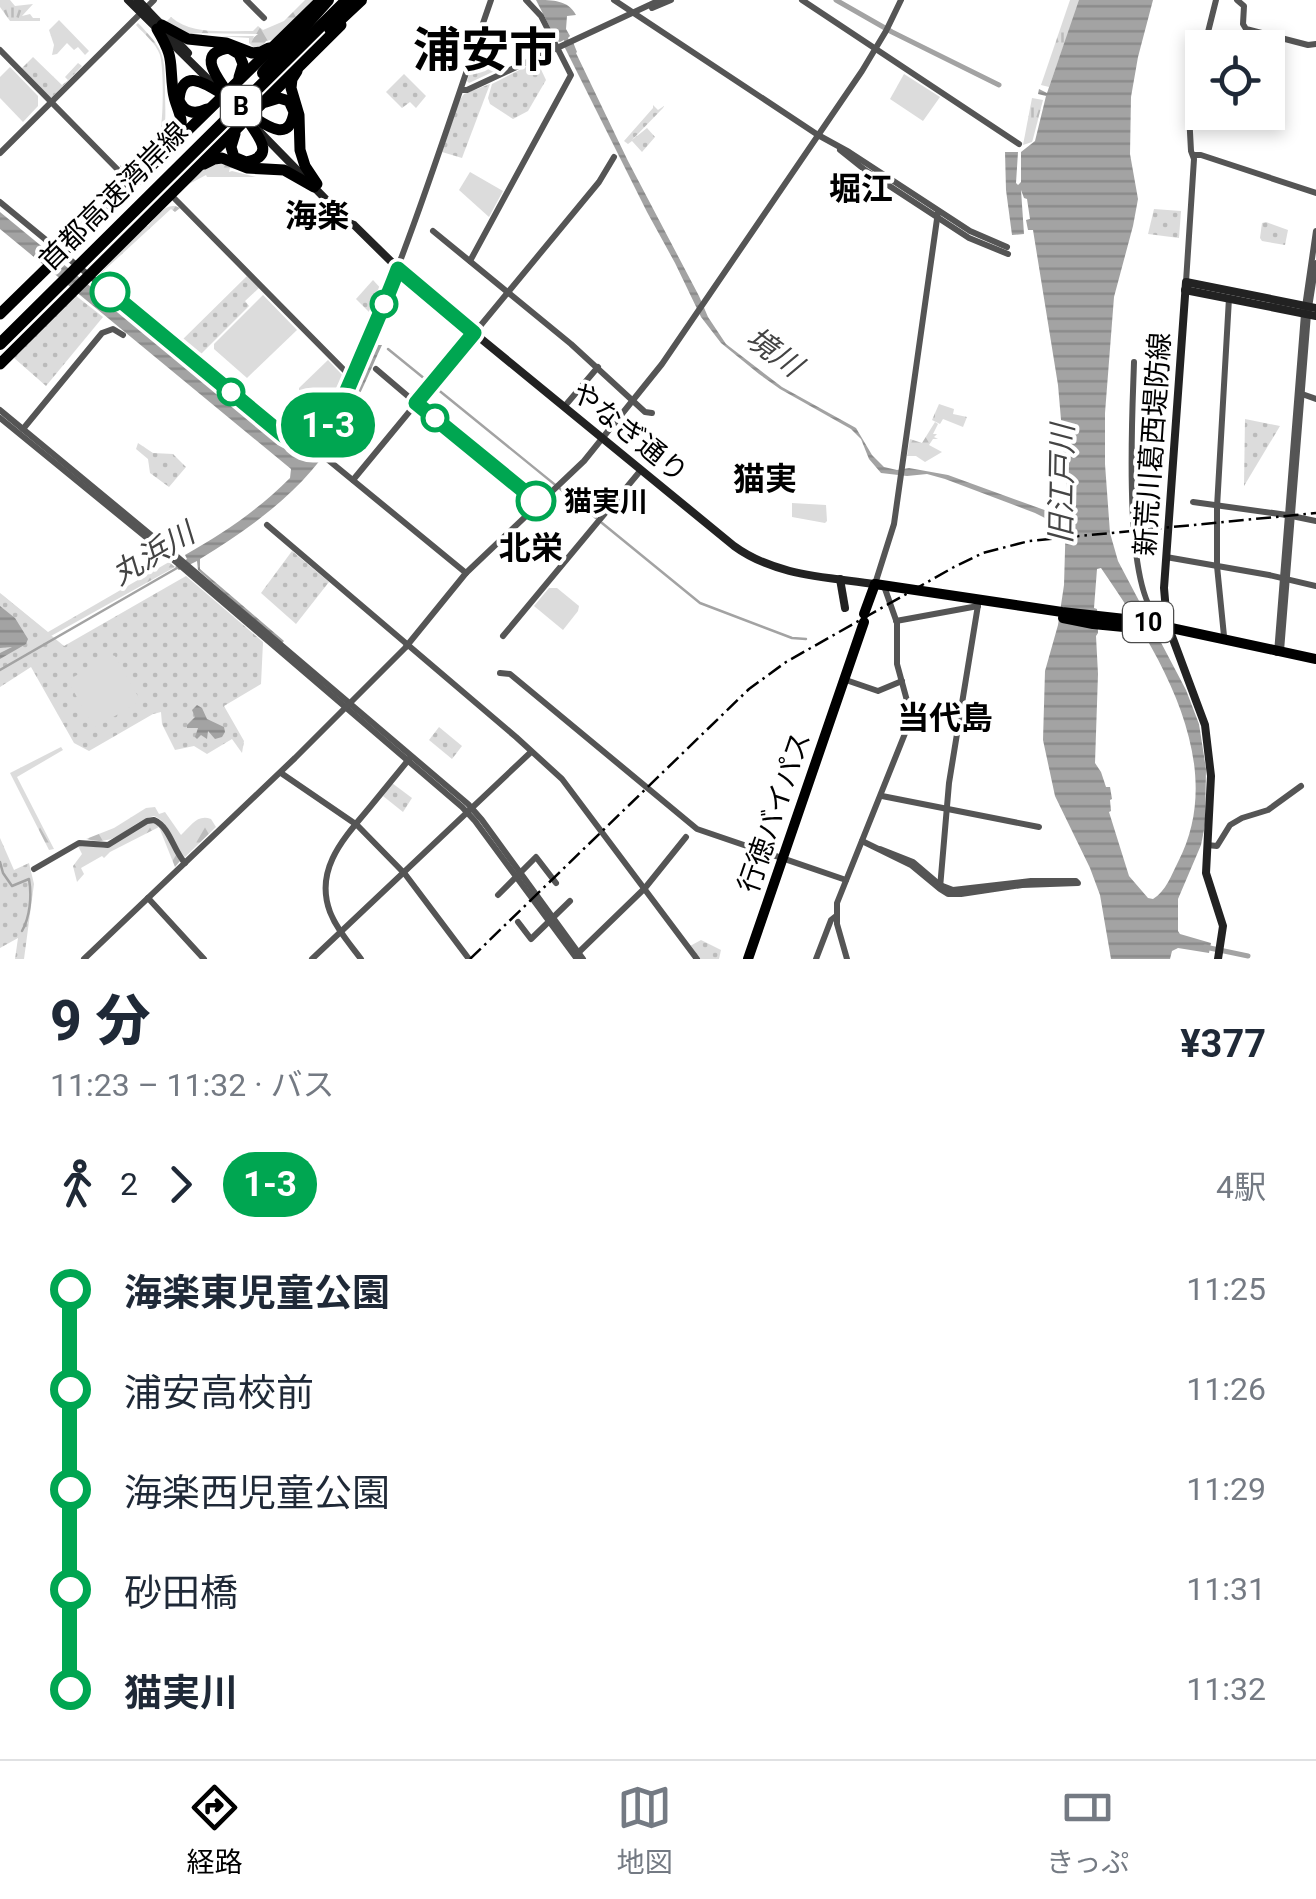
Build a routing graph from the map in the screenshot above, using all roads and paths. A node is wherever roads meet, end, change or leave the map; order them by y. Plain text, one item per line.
1 (128, 0) edge
2 (138, 0) edge
3 (154, 0) edge
4 (246, 0) edge
5 (320, 0) edge
6 (328, 0) edge
7 (339, 0) edge
8 (348, 0) edge
9 (364, 0) edge
10 (491, 0) edge
11 (526, 0) edge
12 (614, 0) edge
13 (660, 0) edge
14 (671, 0) edge
15 (802, 0) edge
16 (901, 0) edge
17 (1216, 0) edge
18 (1237, 0) edge
19 (144, 10) junction
20 (635, 13) junction
21 (264, 18) dead end
22 (320, 23) junction
23 (160, 27) junction
24 (1209, 30) edge
25 (280, 40) junction
26 (1316, 44) edge
27 (559, 46) junction
28 (876, 49) junction
29 (0, 50) edge
30 (302, 63) junction
31 (256, 86) junction
32 (460, 90) junction
33 (225, 94) junction
34 (51, 102) junction
35 (248, 117) junction
36 (1190, 130) edge
37 (818, 135) junction
38 (1019, 144) dead end
39 (167, 152) junction
40 (0, 153) edge
41 (1194, 155) junction
42 (614, 157) dead end
43 (188, 175) junction
44 (124, 176) dead end
45 (157, 184) junction
46 (316, 186) junction
47 (1316, 193) edge
48 (175, 200) dead end
49 (0, 202) edge
50 (938, 214) junction
51 (434, 231) dead end
52 (1316, 231) edge
53 (1008, 250) dead end
54 (470, 261) junction
55 (1316, 264) edge
56 (398, 269) junction
57 (1186, 286) junction
58 (508, 292) junction
59 (1230, 295) junction
60 (1310, 310) edge
61 (0, 314) edge
62 (474, 333) junction
63 (124, 334) dead end
64 (0, 335) edge
65 (0, 344) edge
66 (1134, 362) dead end
67 (0, 364) edge
68 (598, 367) junction
69 (376, 369) dead end
70 (352, 378) junction
71 (1302, 394) junction
72 (1316, 399) edge
73 (634, 401) junction
74 (416, 403) junction
75 (564, 407) junction
76 (0, 410) edge
77 (652, 413) dead end
78 (0, 418) edge
79 (21, 431) junction
80 (602, 439) junction
81 (328, 459) dead end
82 (641, 470) junction
83 (353, 480) junction
84 (1193, 502) dead end
85 (1217, 505) junction
86 (1290, 516) junction
87 (1316, 521) edge
88 (267, 525) dead end
89 (1166, 557) junction
90 (1217, 566) junction
91 (466, 573) junction
92 (1285, 578) junction
93 (840, 579) junction
94 (880, 584) junction
95 (1316, 586) edge
96 (978, 602) junction
97 (1002, 603) junction
98 (845, 608) dead end
99 (1062, 612) junction
100 (896, 621) junction
101 (1078, 621) junction
102 (1113, 621) junction
103 (1162, 626) junction
104 (503, 636) dead end
105 (1222, 638) junction
106 (407, 645) junction
107 (1279, 652) junction
108 (1316, 661) edge
109 (500, 672) dead end
110 (844, 679) junction
111 (902, 681) junction
112 (348, 706) junction
113 (531, 752) junction
114 (410, 759) junction
115 (281, 773) junction
116 (1302, 786) dead end
117 (882, 796) junction
118 (469, 810) junction
119 (948, 810) junction
120 (356, 824) junction
121 (1040, 827) dead end
122 (686, 837) dead end
123 (862, 841) junction
124 (1207, 845) junction
125 (782, 859) junction
126 (185, 863) junction
127 (34, 868) dead end
128 (404, 872) junction
129 (518, 875) junction
130 (846, 880) junction
131 (556, 883) dead end
132 (940, 887) junction
133 (644, 888) junction
134 (498, 895) dead end
135 (148, 898) junction
136 (570, 902) dead end
137 (836, 916) junction
138 (551, 920) junction
139 (518, 922) dead end
140 (341, 932) junction
141 (1219, 954) edge
142 (577, 957) edge
143 (84, 959) edge
144 (204, 959) edge
145 (312, 959) edge
146 (361, 959) edge
147 (469, 959) edge
148 (697, 959) edge
149 (748, 959) edge
150 (816, 959) edge
151 (847, 959) edge

1 - 19 main road
2 - 19 main road
3 - 19 street
4 - 21 street
5 - 25 highway
6 - 31 highway
7 - 22 highway, 首都高速湾岸線 / B
8 - 22 highway, 首都高速湾岸線 / B
9 - 30 highway
9 - 31 highway
10 - 32 street
11 - 27 street
12 - 20 street
13 - 20 street
14 - 20 street
15 - 28 street
16 - 28 street
17 - 24 street
18 - 26 street
19 - 23 main road, やなぎ通り
19 - 34 street
20 - 27 street
20 - 37 street
22 - 31 highway, 首都高速湾岸線 / B
23 - 25 highway
23 - 33 main road, やなぎ通り
23 - 39 highway
25 - 33 highway
27 - 32 street
27 - 54 street
28 - 37 street
28 - 38 street
29 - 34 street
30 - 35 highway
30 - 46 highway
31 - 45 highway, 首都高速湾岸線 / B
32 - 56 street
33 - 33 highway
33 - 33 highway
33 - 35 main road, やなぎ通り
33 - 39 highway
34 - 40 street
34 - 44 street
35 - 35 highway
35 - 35 highway
35 - 43 highway
35 - 46 main road, やなぎ通り
36 - 41 street
37 - 50 street
37 - 73 street
39 - 61 highway
41 - 47 street
41 - 57 street
42 - 58 street
43 - 46 highway
43 - 67 highway
45 - 64 highway, 首都高速湾岸線 / B
45 - 65 highway, 首都高速湾岸線 / B
46 - 56 main road, やなぎ通り
48 - 70 street
49 - 70 street
50 - 53 street
50 - 94 street
51 - 54 street
52 - 60 street
54 - 58 street
55 - 60 street
56 - 62 main road, やなぎ通り
56 - 70 street
57 - 59 main road
57 - 89 main road, 新荒川葛西堤防線
58 - 62 street
58 - 68 street
59 - 60 main road
59 - 85 street
60 - 71 street
60 - 86 street
62 - 74 street
62 - 75 main road, やなぎ通り
63 - 79 street
66 - 103 street
68 - 73 street
68 - 75 street
69 - 74 street
71 - 72 street
71 - 86 street
73 - 77 street
73 - 80 street
74 - 83 street
75 - 80 main road, やなぎ通り
76 - 79 street
78 - 79 street
79 - 112 street
80 - 82 main road, やなぎ通り
80 - 91 street
81 - 83 street
82 - 93 main road, やなぎ通り
82 - 104 street
83 - 91 street
84 - 85 street
85 - 86 street
85 - 90 street
86 - 87 street
86 - 92 street
88 - 106 street
89 - 90 street
89 - 103 main road, 新荒川葛西堤防線
90 - 92 street
90 - 105 street
91 - 106 street
92 - 95 street
92 - 107 street
93 - 94 main road, やなぎ通り
93 - 98 main road
94 - 96 main road, やなぎ通り / 10
94 - 100 street
94 - 110 main road, 行徳バイパス
96 - 97 main road, 10
96 - 100 street
96 - 119 street
97 - 99 main road, 10
97 - 101 main road, 10
99 - 102 main road
99 - 103 main road, 10
100 - 111 street
101 - 102 main road
101 - 103 main road, 10
102 - 103 main road
103 - 105 main road, 10
103 - 124 main road, 新荒川葛西堤防線
105 - 107 main road, 10
106 - 112 street
106 - 113 street
107 - 108 main road, 10
109 - 125 street
110 - 111 street
110 - 125 main road, 行徳バイパス
111 - 117 street
112 - 114 street
112 - 115 street
113 - 118 street
113 - 133 street
114 - 118 street
114 - 120 street
115 - 120 street
115 - 126 street
116 - 124 street
117 - 119 street
117 - 123 street
118 - 128 street
118 - 129 street
119 - 121 street
119 - 132 street
120 - 128 street
120 - 140 street
122 - 133 street
123 - 130 street
123 - 132 street
124 - 141 main road, 新荒川葛西堤防線
125 - 130 street
125 - 149 main road, 行徳バイパス
126 - 127 street
126 - 135 street
128 - 140 street
128 - 147 street
129 - 131 street
129 - 134 street
129 - 138 street
130 - 137 street
132 - 132 street
133 - 142 street
133 - 148 street
135 - 143 street
135 - 144 street
136 - 138 street
137 - 150 street
137 - 151 street
138 - 139 street
138 - 142 street
140 - 145 street
140 - 146 street

